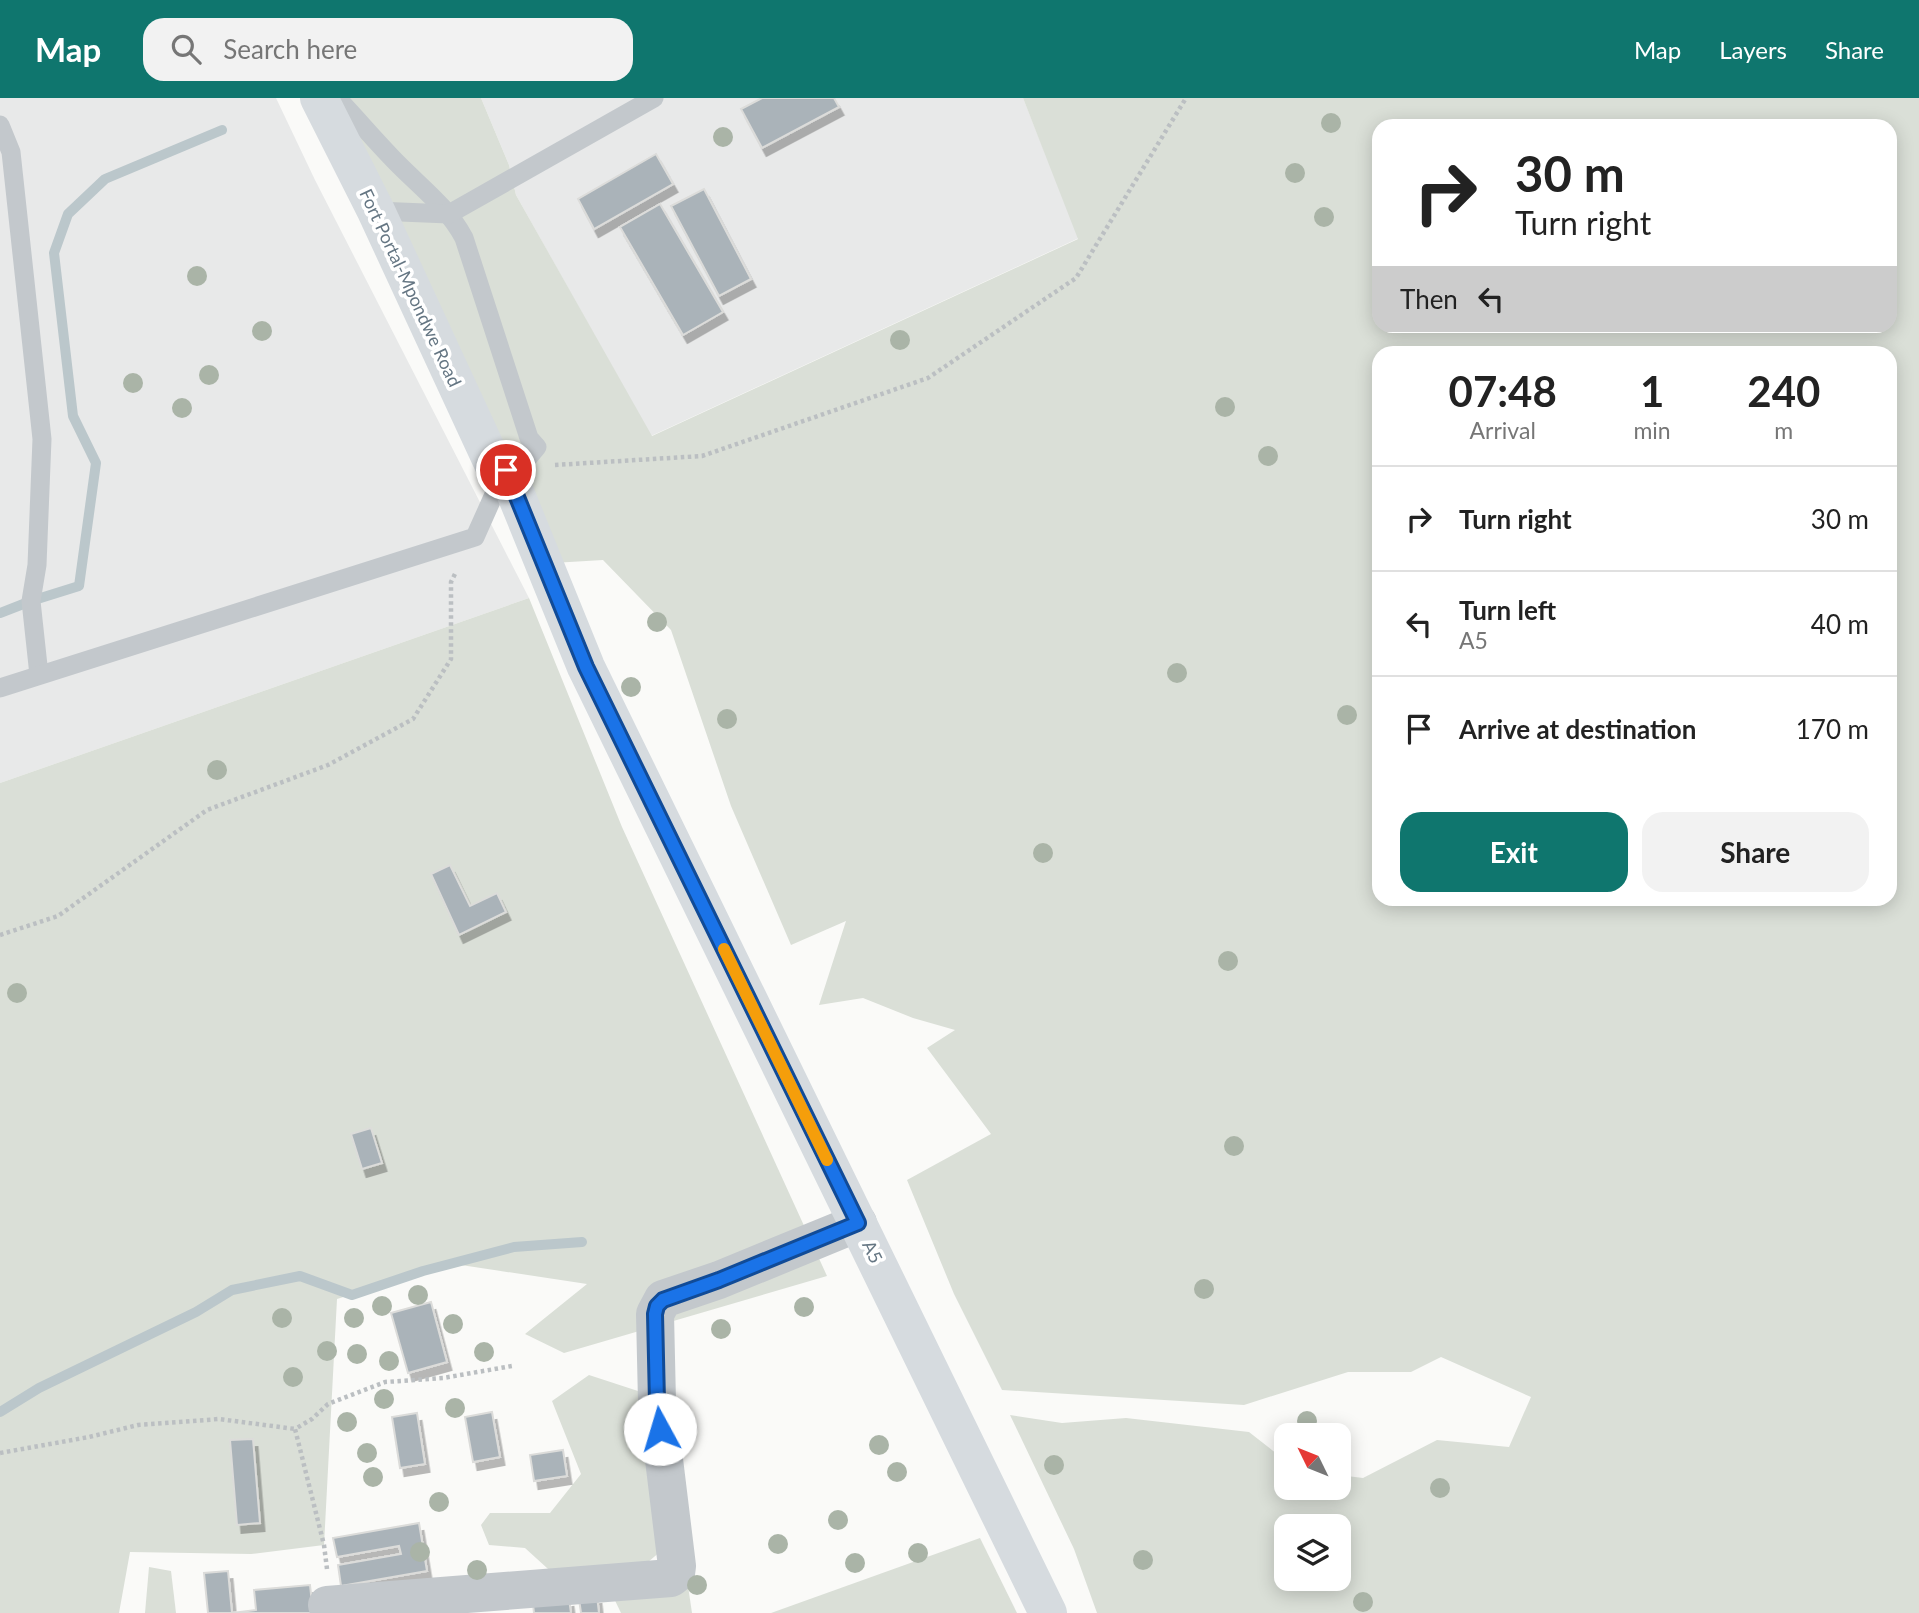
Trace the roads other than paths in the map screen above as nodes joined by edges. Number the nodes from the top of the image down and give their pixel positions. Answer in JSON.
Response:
{"nodes":[{"id":1,"x":319,"y":98,"type":"edge"},
{"id":2,"x":337,"y":98,"type":"edge"},
{"id":3,"x":654,"y":98,"type":"edge"},
{"id":4,"x":0,"y":125,"type":"edge"},
{"id":5,"x":376,"y":211,"type":"junction"},
{"id":6,"x":449,"y":214,"type":"junction"},
{"id":7,"x":497,"y":462,"type":"junction"},
{"id":8,"x":39,"y":676,"type":"junction"},
{"id":9,"x":0,"y":688,"type":"edge"},
{"id":10,"x":858,"y":1223,"type":"junction"},
{"id":11,"x":327,"y":1605,"type":"road end"},
{"id":12,"x":1048,"y":1613,"type":"edge"}],
"edges":[{"from":1,"to":5,"type":"highway","name":"Fort Portal-Mpondwe Road","number":"A5"},
{"from":2,"to":6,"type":"lane"},
{"from":3,"to":6,"type":"lane"},
{"from":4,"to":8,"type":"lane"},
{"from":5,"to":6,"type":"lane"},
{"from":5,"to":7,"type":"highway","name":"Fort Portal-Mpondwe Road","number":"A5"},
{"from":6,"to":7,"type":"lane"},
{"from":7,"to":8,"type":"lane"},
{"from":7,"to":10,"type":"highway","name":"A5","number":"A5"},
{"from":8,"to":9,"type":"lane"},
{"from":10,"to":11,"type":"street"},
{"from":10,"to":12,"type":"highway","name":"A5","number":"A5"}]}
